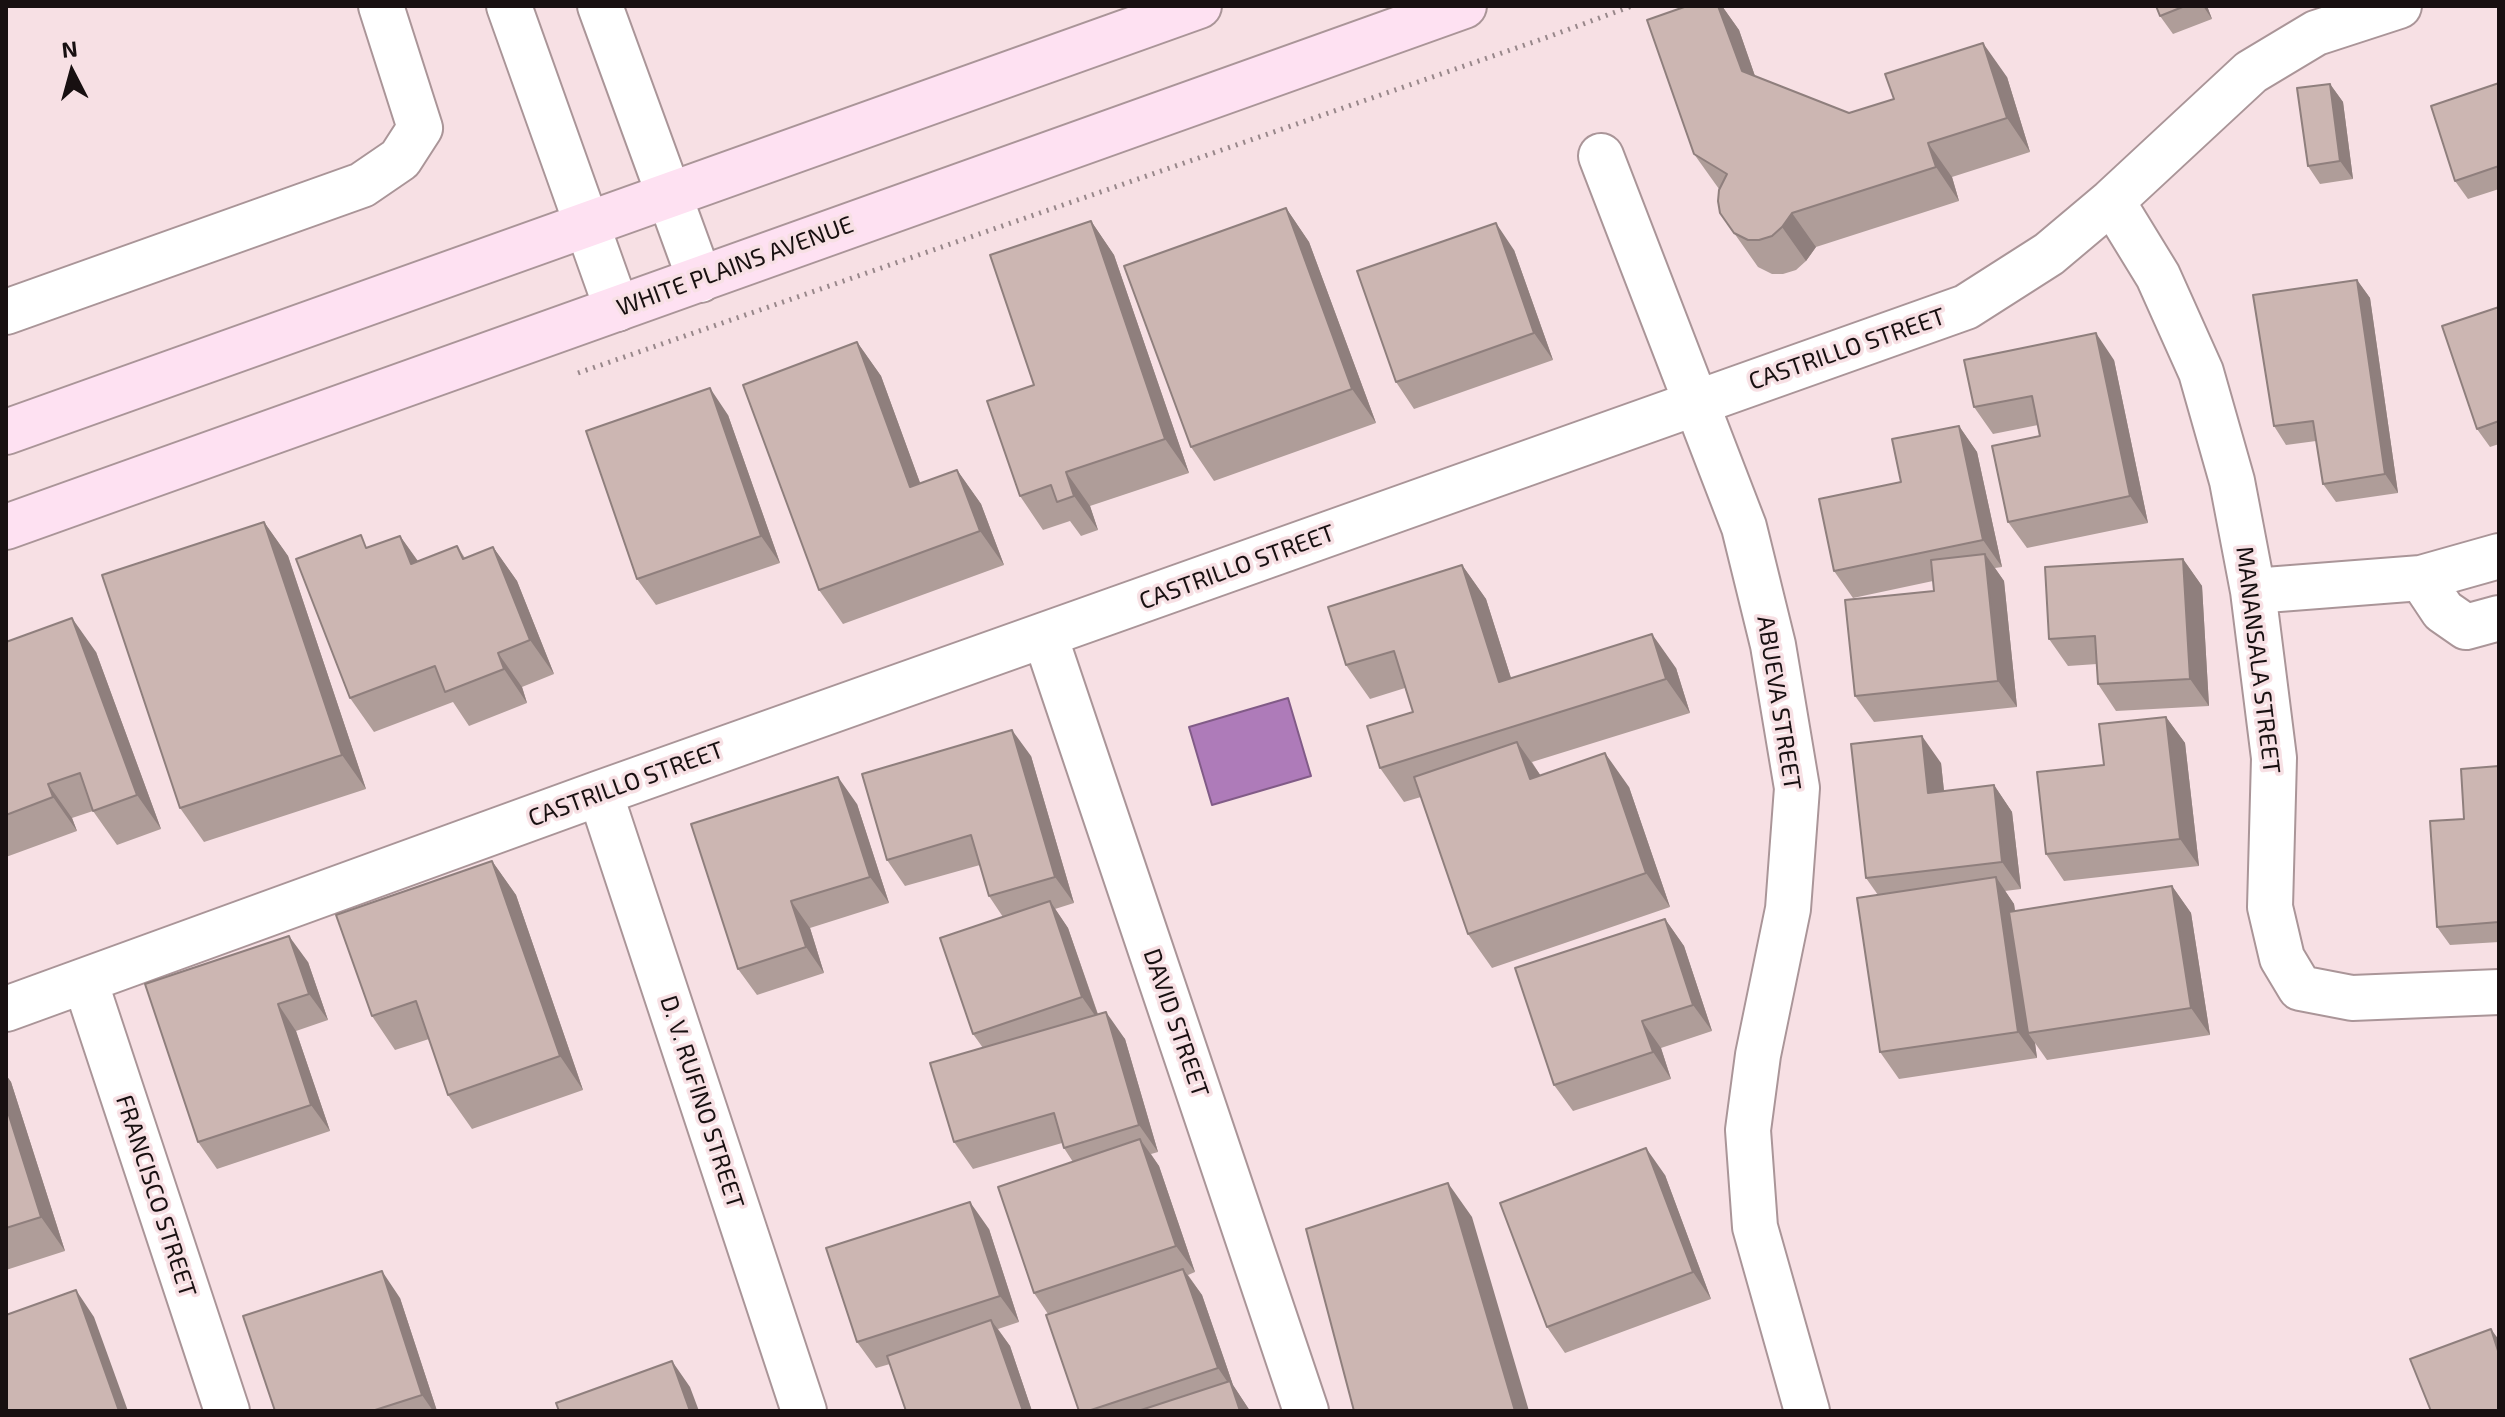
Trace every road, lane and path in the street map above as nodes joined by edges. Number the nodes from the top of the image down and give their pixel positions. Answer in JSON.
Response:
{"nodes":[{"id":1,"x":381,"y":6,"type":"edge"},
{"id":2,"x":509,"y":6,"type":"edge"},
{"id":3,"x":600,"y":6,"type":"edge"},
{"id":4,"x":1199,"y":6,"type":"edge"},
{"id":5,"x":1464,"y":6,"type":"edge"},
{"id":6,"x":1632,"y":6,"type":"edge"},
{"id":7,"x":2399,"y":6,"type":"edge"},
{"id":8,"x":1601,"y":156,"type":"dead end"},
{"id":9,"x":668,"y":196,"type":"junction"},
{"id":10,"x":2112,"y":201,"type":"junction"},
{"id":11,"x":588,"y":225,"type":"junction"},
{"id":12,"x":700,"y":280,"type":"junction"},
{"id":13,"x":617,"y":309,"type":"junction"},
{"id":14,"x":6,"y":312,"type":"edge"},
{"id":15,"x":564,"y":378,"type":"dead end"},
{"id":16,"x":1696,"y":402,"type":"junction"},
{"id":17,"x":6,"y":432,"type":"edge"},
{"id":18,"x":6,"y":527,"type":"edge"},
{"id":19,"x":2499,"y":556,"type":"edge"},
{"id":20,"x":2421,"y":578,"type":"junction"},
{"id":21,"x":2253,"y":591,"type":"junction"},
{"id":22,"x":2499,"y":618,"type":"edge"},
{"id":23,"x":1045,"y":636,"type":"junction"},
{"id":24,"x":600,"y":793,"type":"junction"},
{"id":25,"x":85,"y":981,"type":"junction"},
{"id":26,"x":2499,"y":992,"type":"edge"},
{"id":27,"x":6,"y":1009,"type":"edge"},
{"id":28,"x":227,"y":1411,"type":"edge"},
{"id":29,"x":804,"y":1411,"type":"edge"},
{"id":30,"x":1306,"y":1411,"type":"edge"},
{"id":31,"x":1807,"y":1411,"type":"edge"}],
"edges":[{"from":1,"to":14,"type":"street"},
{"from":2,"to":11,"type":"street"},
{"from":3,"to":9,"type":"street"},
{"from":4,"to":9,"type":"street"},
{"from":5,"to":12,"type":"street","name":"WHITE PLAINS AVENUE"},
{"from":6,"to":15,"type":"path"},
{"from":7,"to":10,"type":"street","name":"CASTRILLO STREET"},
{"from":8,"to":16,"type":"street","name":"ABUEVA STREET"},
{"from":9,"to":11,"type":"street"},
{"from":9,"to":12,"type":"street"},
{"from":10,"to":16,"type":"street","name":"CASTRILLO STREET"},
{"from":10,"to":21,"type":"street","name":"MANANSALA STREET"},
{"from":11,"to":13,"type":"street"},
{"from":11,"to":17,"type":"street"},
{"from":12,"to":13,"type":"street","name":"WHITE PLAINS AVENUE"},
{"from":13,"to":18,"type":"street","name":"WHITE PLAINS AVENUE"},
{"from":16,"to":23,"type":"street","name":"CASTRILLO STREET"},
{"from":16,"to":31,"type":"street","name":"ABUEVA STREET"},
{"from":19,"to":20,"type":"street"},
{"from":20,"to":21,"type":"street"},
{"from":20,"to":22,"type":"street"},
{"from":21,"to":26,"type":"street","name":"MANANSALA STREET"},
{"from":23,"to":24,"type":"street","name":"CASTRILLO STREET"},
{"from":23,"to":30,"type":"street","name":"DAVID STREET"},
{"from":24,"to":25,"type":"street","name":"CASTRILLO STREET"},
{"from":24,"to":29,"type":"street","name":"D. V. RUFINO STREET"},
{"from":25,"to":27,"type":"street","name":"CASTRILLO STREET"},
{"from":25,"to":28,"type":"street","name":"FRANCISCO STREET"}]}
